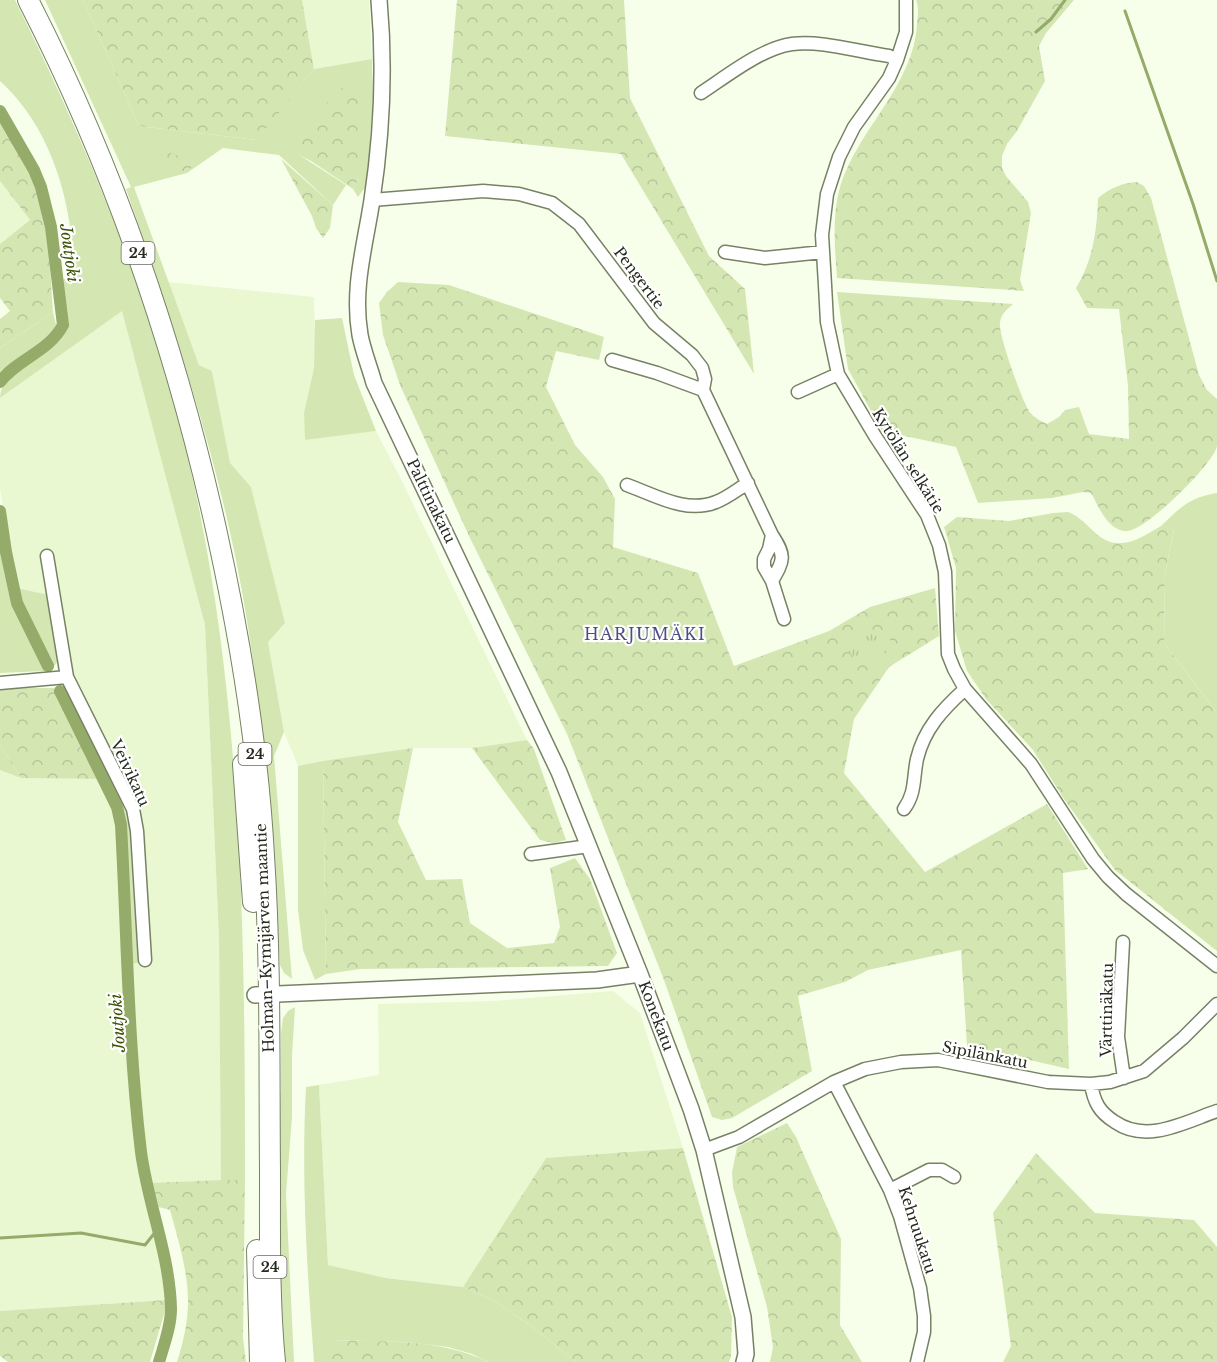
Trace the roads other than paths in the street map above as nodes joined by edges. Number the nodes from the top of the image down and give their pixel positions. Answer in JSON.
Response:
{"nodes":[{"id":1,"x":28,"y":0,"type":"edge"},
{"id":2,"x":379,"y":0,"type":"edge"},
{"id":3,"x":906,"y":0,"type":"edge"},
{"id":4,"x":897,"y":60,"type":"junction"},
{"id":5,"x":702,"y":93,"type":"dead end"},
{"id":6,"x":372,"y":200,"type":"junction"},
{"id":7,"x":725,"y":252,"type":"dead end"},
{"id":8,"x":823,"y":252,"type":"junction"},
{"id":9,"x":612,"y":360,"type":"dead end"},
{"id":10,"x":838,"y":374,"type":"junction"},
{"id":11,"x":704,"y":390,"type":"junction"},
{"id":12,"x":798,"y":392,"type":"dead end"},
{"id":13,"x":748,"y":483,"type":"junction"},
{"id":14,"x":627,"y":484,"type":"dead end"},
{"id":15,"x":772,"y":535,"type":"junction"},
{"id":16,"x":47,"y":556,"type":"dead end"},
{"id":17,"x":772,"y":581,"type":"junction"},
{"id":18,"x":784,"y":619,"type":"dead end"},
{"id":19,"x":67,"y":677,"type":"junction"},
{"id":20,"x":0,"y":683,"type":"edge"},
{"id":21,"x":965,"y":689,"type":"junction"},
{"id":22,"x":904,"y":809,"type":"dead end"},
{"id":23,"x":590,"y":846,"type":"junction"},
{"id":24,"x":531,"y":854,"type":"dead end"},
{"id":25,"x":1123,"y":942,"type":"dead end"},
{"id":26,"x":145,"y":960,"type":"dead end"},
{"id":27,"x":1217,"y":966,"type":"edge"},
{"id":28,"x":640,"y":974,"type":"junction"},
{"id":29,"x":261,"y":995,"type":"junction"},
{"id":30,"x":1217,"y":1004,"type":"edge"},
{"id":31,"x":1124,"y":1078,"type":"junction"},
{"id":32,"x":834,"y":1082,"type":"junction"},
{"id":33,"x":1091,"y":1084,"type":"junction"},
{"id":34,"x":1217,"y":1111,"type":"edge"},
{"id":35,"x":704,"y":1150,"type":"junction"},
{"id":36,"x":954,"y":1177,"type":"dead end"},
{"id":37,"x":890,"y":1190,"type":"junction"},
{"id":38,"x":260,"y":1362,"type":"edge"},
{"id":39,"x":275,"y":1362,"type":"edge"},
{"id":40,"x":744,"y":1362,"type":"edge"},
{"id":41,"x":917,"y":1362,"type":"edge"}],
"edges":[{"from":1,"to":29,"type":"highway","name":"Holman–Kymijärven maantie","number":"24"},
{"from":2,"to":6,"type":"street","name":"Palttinakatu"},
{"from":3,"to":4,"type":"street","name":"Kytölän selkätie"},
{"from":4,"to":5,"type":"street"},
{"from":4,"to":8,"type":"street","name":"Kytölän selkätie"},
{"from":6,"to":11,"type":"street","name":"Pengertie"},
{"from":6,"to":23,"type":"street","name":"Palttinakatu"},
{"from":7,"to":8,"type":"street"},
{"from":8,"to":10,"type":"street","name":"Kytölän selkätie"},
{"from":9,"to":11,"type":"street"},
{"from":10,"to":12,"type":"street"},
{"from":10,"to":21,"type":"street","name":"Kytölän selkätie"},
{"from":11,"to":13,"type":"street","name":"Pengertie"},
{"from":13,"to":14,"type":"street"},
{"from":13,"to":15,"type":"street","name":"Pengertie"},
{"from":15,"to":17,"type":"street"},
{"from":15,"to":17,"type":"street","name":"Pengertie"},
{"from":16,"to":19,"type":"street","name":"Veivikatu"},
{"from":17,"to":18,"type":"street"},
{"from":19,"to":20,"type":"street"},
{"from":19,"to":26,"type":"street","name":"Veivikatu"},
{"from":21,"to":22,"type":"street"},
{"from":21,"to":27,"type":"street","name":"Kytölän selkätie"},
{"from":23,"to":24,"type":"street"},
{"from":23,"to":28,"type":"street","name":"Palttinakatu"},
{"from":25,"to":31,"type":"street","name":"Värttinäkatu"},
{"from":28,"to":29,"type":"street","name":"Konekatu"},
{"from":28,"to":35,"type":"street","name":"Konekatu"},
{"from":29,"to":38,"type":"highway","name":"Holman–Kymijärven maantie","number":"24"},
{"from":29,"to":39,"type":"highway","name":"Holman–Kymijärven maantie","number":"24"},
{"from":30,"to":31,"type":"street","name":"Sipilänkatu"},
{"from":31,"to":33,"type":"street","name":"Sipilänkatu"},
{"from":32,"to":33,"type":"street","name":"Sipilänkatu"},
{"from":32,"to":35,"type":"street","name":"Sipilänkatu"},
{"from":32,"to":37,"type":"street","name":"Kehruukatu"},
{"from":33,"to":34,"type":"street"},
{"from":35,"to":40,"type":"street","name":"Konekatu"},
{"from":36,"to":37,"type":"street"},
{"from":37,"to":41,"type":"street","name":"Kehruukatu"}]}
